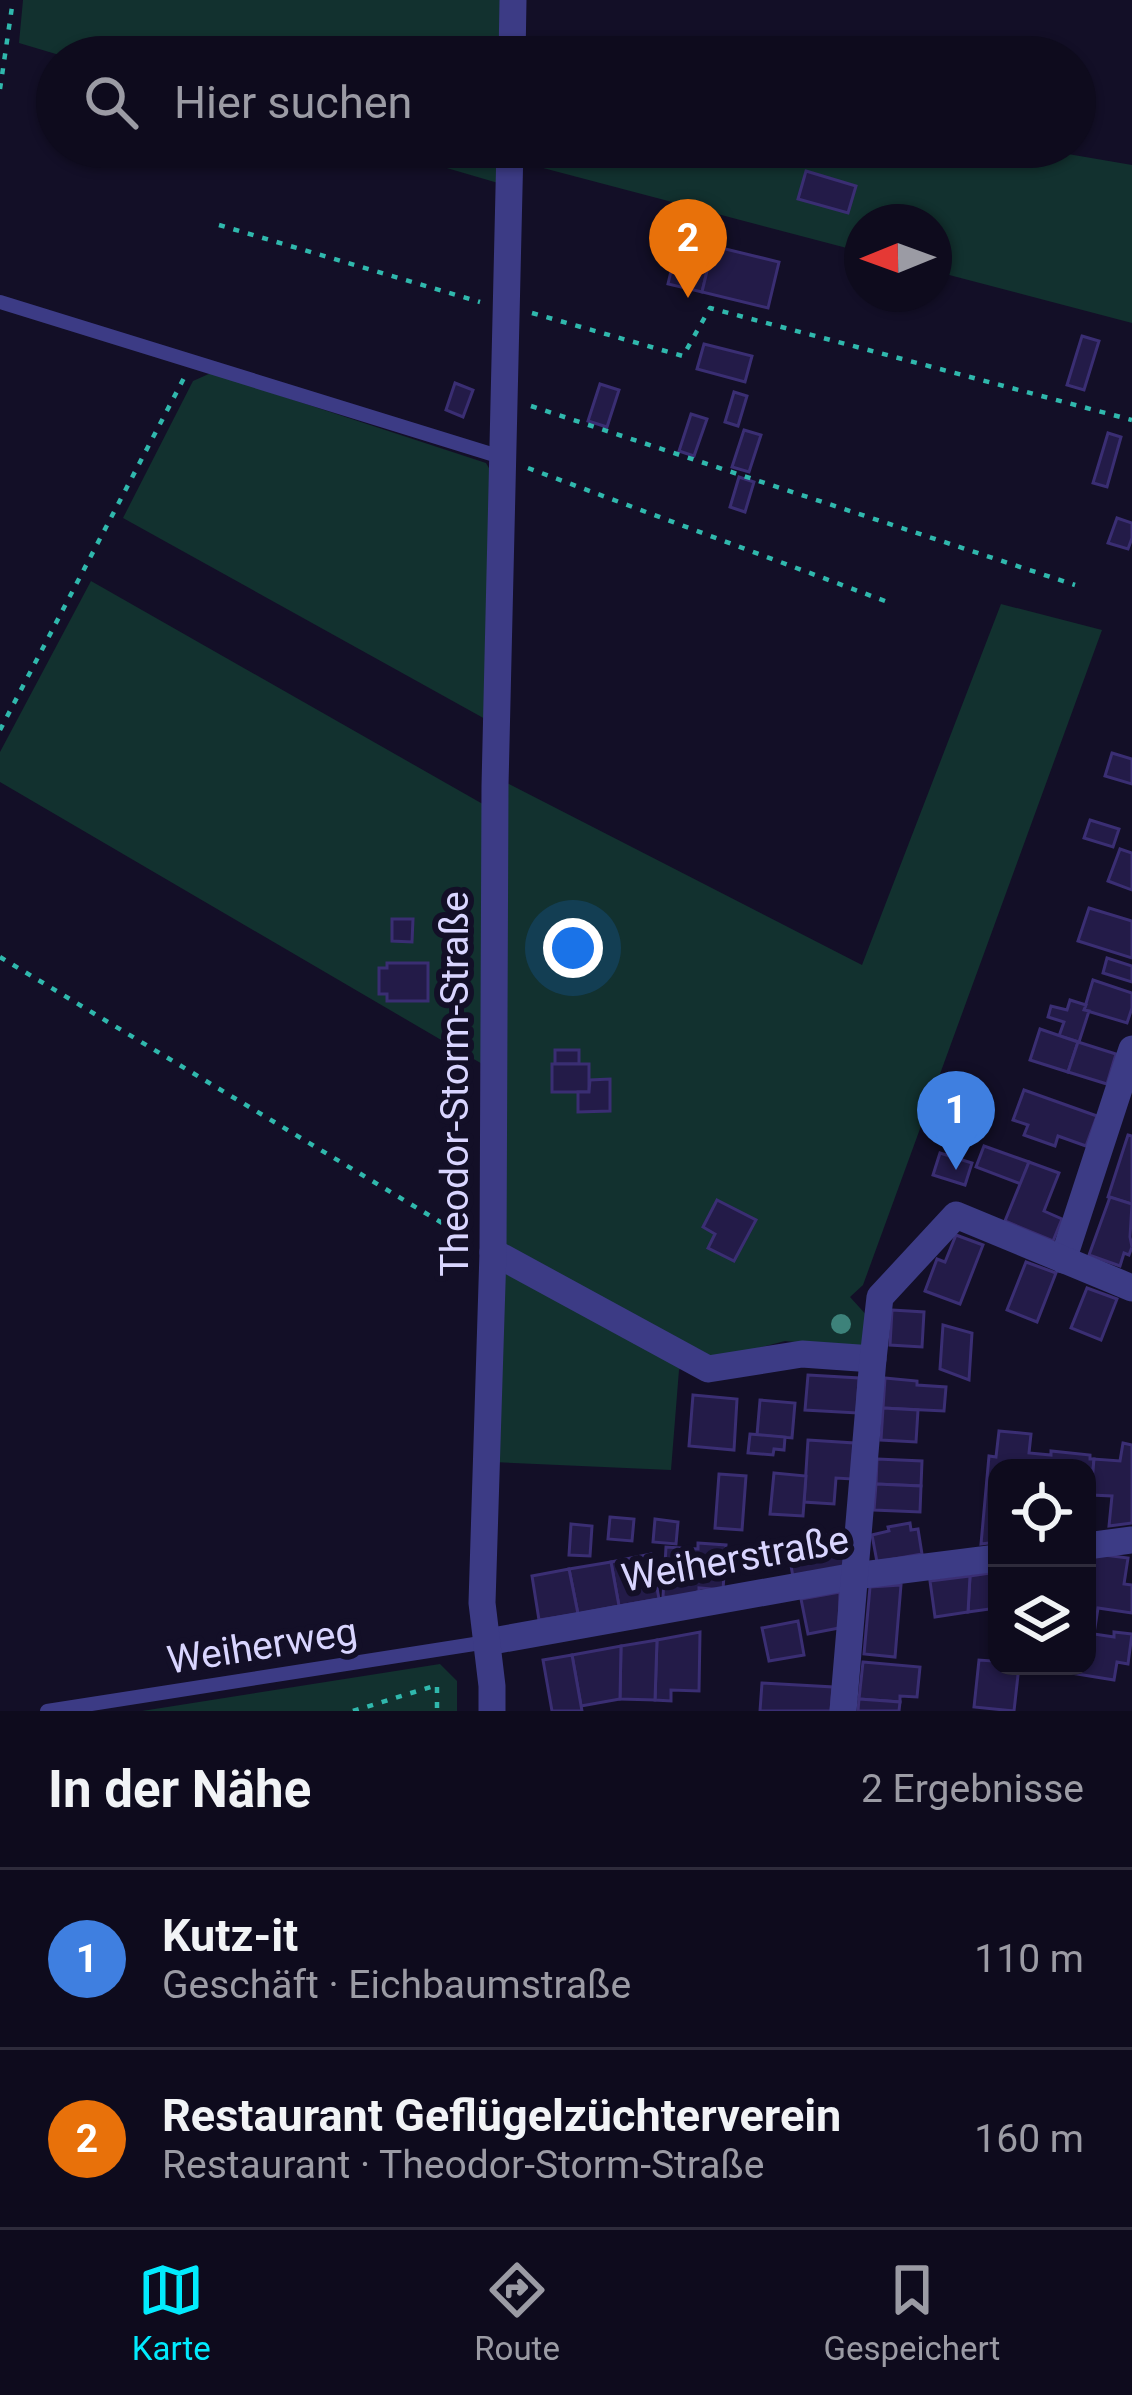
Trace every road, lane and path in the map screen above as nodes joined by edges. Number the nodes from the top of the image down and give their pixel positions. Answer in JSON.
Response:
{"nodes":[{"id":1,"x":13,"y":0,"type":"edge"},
{"id":2,"x":513,"y":0,"type":"edge"},
{"id":3,"x":512,"y":36,"type":"edge"},
{"id":4,"x":0,"y":89,"type":"edge"},
{"id":5,"x":509,"y":168,"type":"edge"},
{"id":6,"x":219,"y":225,"type":"dead end"},
{"id":7,"x":0,"y":302,"type":"edge"},
{"id":8,"x":506,"y":307,"type":"junction"},
{"id":9,"x":193,"y":362,"type":"junction"},
{"id":10,"x":503,"y":397,"type":"junction"},
{"id":11,"x":1132,"y":420,"type":"edge"},
{"id":12,"x":501,"y":457,"type":"junction"},
{"id":13,"x":1075,"y":585,"type":"dead end"},
{"id":14,"x":885,"y":601,"type":"dead end"},
{"id":15,"x":0,"y":730,"type":"edge"},
{"id":16,"x":0,"y":957,"type":"edge"},
{"id":17,"x":1132,"y":1049,"type":"edge"},
{"id":18,"x":493,"y":1252,"type":"junction"},
{"id":19,"x":1063,"y":1260,"type":"junction"},
{"id":20,"x":1132,"y":1288,"type":"edge"},
{"id":21,"x":873,"y":1358,"type":"junction"},
{"id":22,"x":1132,"y":1540,"type":"edge"},
{"id":23,"x":1096,"y":1545,"type":"edge"},
{"id":24,"x":988,"y":1559,"type":"edge"},
{"id":25,"x":855,"y":1576,"type":"junction"},
{"id":26,"x":487,"y":1642,"type":"junction"},
{"id":27,"x":46,"y":1711,"type":"edge"},
{"id":28,"x":352,"y":1711,"type":"edge"},
{"id":29,"x":437,"y":1711,"type":"edge"},
{"id":30,"x":492,"y":1711,"type":"edge"},
{"id":31,"x":843,"y":1711,"type":"edge"}],
"edges":[{"from":1,"to":4,"type":"path"},
{"from":2,"to":3,"type":"street"},
{"from":5,"to":8,"type":"street","name":"Theodor-Storm-Straße"},
{"from":6,"to":8,"type":"path"},
{"from":7,"to":9,"type":"lane"},
{"from":8,"to":10,"type":"street","name":"Theodor-Storm-Straße"},
{"from":8,"to":11,"type":"path"},
{"from":9,"to":12,"type":"lane"},
{"from":9,"to":15,"type":"path"},
{"from":10,"to":12,"type":"street","name":"Theodor-Storm-Straße"},
{"from":10,"to":13,"type":"path"},
{"from":12,"to":14,"type":"path"},
{"from":12,"to":18,"type":"street","name":"Theodor-Storm-Straße"},
{"from":16,"to":18,"type":"path"},
{"from":17,"to":19,"type":"street"},
{"from":18,"to":21,"type":"street"},
{"from":18,"to":26,"type":"street","name":"Theodor-Storm-Straße"},
{"from":19,"to":20,"type":"street"},
{"from":19,"to":21,"type":"street"},
{"from":21,"to":25,"type":"street"},
{"from":22,"to":23,"type":"street"},
{"from":24,"to":25,"type":"street","name":"Weiherstraße"},
{"from":25,"to":26,"type":"street","name":"Weiherstraße"},
{"from":25,"to":31,"type":"street"},
{"from":26,"to":27,"type":"lane","name":"Weiherweg"},
{"from":26,"to":30,"type":"street","name":"Theodor-Storm-Straße"},
{"from":28,"to":29,"type":"path"}]}
